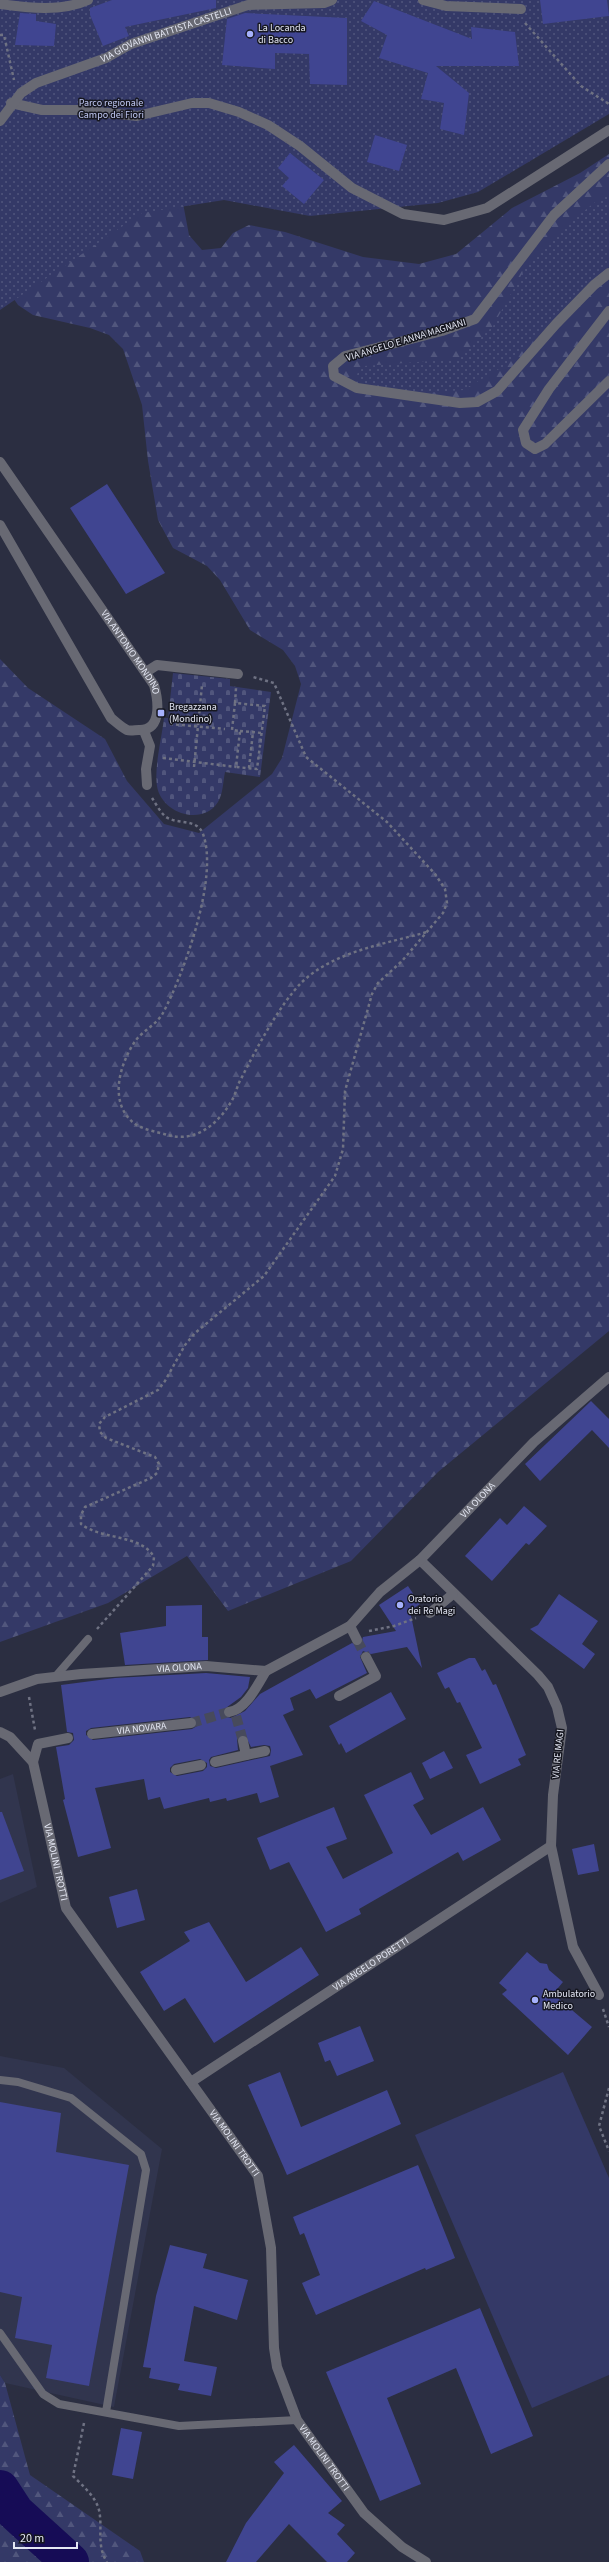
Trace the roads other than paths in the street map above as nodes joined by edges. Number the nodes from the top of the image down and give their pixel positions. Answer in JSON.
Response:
{"nodes":[{"id":1,"x":88,"y":0,"type":"edge"},
{"id":2,"x":233,"y":0,"type":"edge"},
{"id":3,"x":332,"y":0,"type":"edge"},
{"id":4,"x":423,"y":0,"type":"edge"},
{"id":5,"x":0,"y":4,"type":"edge"},
{"id":6,"x":517,"y":9,"type":"road end"},
{"id":7,"x":228,"y":12,"type":"junction"},
{"id":8,"x":11,"y":104,"type":"junction"},
{"id":9,"x":0,"y":121,"type":"edge"},
{"id":10,"x":609,"y":130,"type":"edge"},
{"id":11,"x":609,"y":164,"type":"edge"},
{"id":12,"x":609,"y":273,"type":"edge"},
{"id":13,"x":609,"y":311,"type":"edge"},
{"id":14,"x":609,"y":381,"type":"edge"},
{"id":15,"x":0,"y":462,"type":"edge"},
{"id":16,"x":0,"y":525,"type":"edge"},
{"id":17,"x":146,"y":672,"type":"junction"},
{"id":18,"x":238,"y":674,"type":"road end"},
{"id":19,"x":144,"y":730,"type":"junction"},
{"id":20,"x":148,"y":785,"type":"road end"},
{"id":21,"x":609,"y":1377,"type":"edge"},
{"id":22,"x":420,"y":1560,"type":"junction"},
{"id":23,"x":453,"y":1594,"type":"junction"},
{"id":24,"x":430,"y":1613,"type":"road end"},
{"id":25,"x":350,"y":1626,"type":"junction"},
{"id":26,"x":356,"y":1638,"type":"tunnel mouth"},
{"id":27,"x":88,"y":1639,"type":"road end"},
{"id":28,"x":366,"y":1657,"type":"tunnel mouth"},
{"id":29,"x":266,"y":1671,"type":"junction"},
{"id":30,"x":55,"y":1677,"type":"junction"},
{"id":31,"x":0,"y":1692,"type":"edge"},
{"id":32,"x":339,"y":1696,"type":"dead end"},
{"id":33,"x":233,"y":1713,"type":"tunnel mouth"},
{"id":34,"x":191,"y":1723,"type":"tunnel mouth"},
{"id":35,"x":0,"y":1732,"type":"edge"},
{"id":36,"x":92,"y":1734,"type":"dead end"},
{"id":37,"x":68,"y":1738,"type":"dead end"},
{"id":38,"x":243,"y":1741,"type":"tunnel mouth"},
{"id":39,"x":265,"y":1751,"type":"dead end"},
{"id":40,"x":246,"y":1755,"type":"junction"},
{"id":41,"x":33,"y":1762,"type":"junction"},
{"id":42,"x":215,"y":1762,"type":"dead end"},
{"id":43,"x":201,"y":1765,"type":"dead end"},
{"id":44,"x":176,"y":1770,"type":"dead end"},
{"id":45,"x":551,"y":1846,"type":"junction"},
{"id":46,"x":598,"y":1995,"type":"dead end"},
{"id":47,"x":0,"y":2080,"type":"edge"},
{"id":48,"x":191,"y":2082,"type":"junction"},
{"id":49,"x":0,"y":2333,"type":"edge"},
{"id":50,"x":106,"y":2412,"type":"junction"},
{"id":51,"x":297,"y":2420,"type":"junction"},
{"id":52,"x":426,"y":2562,"type":"edge"}],
"edges":[{"from":1,"to":5,"type":"street"},
{"from":2,"to":7,"type":"street"},
{"from":3,"to":7,"type":"street","name":"VIA GIOVANNI BATTISTA CASTELLI"},
{"from":4,"to":6,"type":"street"},
{"from":7,"to":8,"type":"street","name":"VIA GIOVANNI BATTISTA CASTELLI"},
{"from":8,"to":9,"type":"street"},
{"from":8,"to":10,"type":"street"},
{"from":11,"to":12,"type":"street","name":"VIA ANGELO E ANNA MAGNANI"},
{"from":13,"to":14,"type":"street"},
{"from":15,"to":17,"type":"street","name":"VIA ANTONIO MONDINO"},
{"from":16,"to":19,"type":"street"},
{"from":17,"to":18,"type":"street"},
{"from":17,"to":19,"type":"street","name":"VIA ANTONIO MONDINO"},
{"from":19,"to":20,"type":"street"},
{"from":21,"to":22,"type":"street","name":"VIA OLONA"},
{"from":22,"to":23,"type":"street","name":"VIA RE MAGI"},
{"from":22,"to":25,"type":"street","name":"VIA OLONA"},
{"from":23,"to":24,"type":"street"},
{"from":23,"to":45,"type":"street","name":"VIA RE MAGI"},
{"from":25,"to":26,"type":"street"},
{"from":25,"to":29,"type":"street","name":"VIA OLONA"},
{"from":27,"to":30,"type":"lane"},
{"from":28,"to":32,"type":"street"},
{"from":29,"to":30,"type":"street","name":"VIA OLONA"},
{"from":29,"to":33,"type":"street"},
{"from":30,"to":31,"type":"street","name":"VIA OLONA"},
{"from":34,"to":36,"type":"street","name":"VIA NOVARA"},
{"from":35,"to":41,"type":"street","name":"VIA MOLINI TROTTI"},
{"from":37,"to":41,"type":"street"},
{"from":38,"to":40,"type":"street"},
{"from":39,"to":40,"type":"street"},
{"from":40,"to":42,"type":"street"},
{"from":41,"to":48,"type":"street","name":"VIA MOLINI TROTTI"},
{"from":43,"to":44,"type":"street"},
{"from":45,"to":46,"type":"street","name":"VIA RE MAGI"},
{"from":45,"to":48,"type":"street","name":"VIA ANGELO PORETTI"},
{"from":47,"to":50,"type":"lane"},
{"from":48,"to":51,"type":"street","name":"VIA MOLINI TROTTI"},
{"from":49,"to":50,"type":"lane"},
{"from":50,"to":51,"type":"lane"},
{"from":51,"to":52,"type":"street","name":"VIA MOLINI TROTTI"}]}
